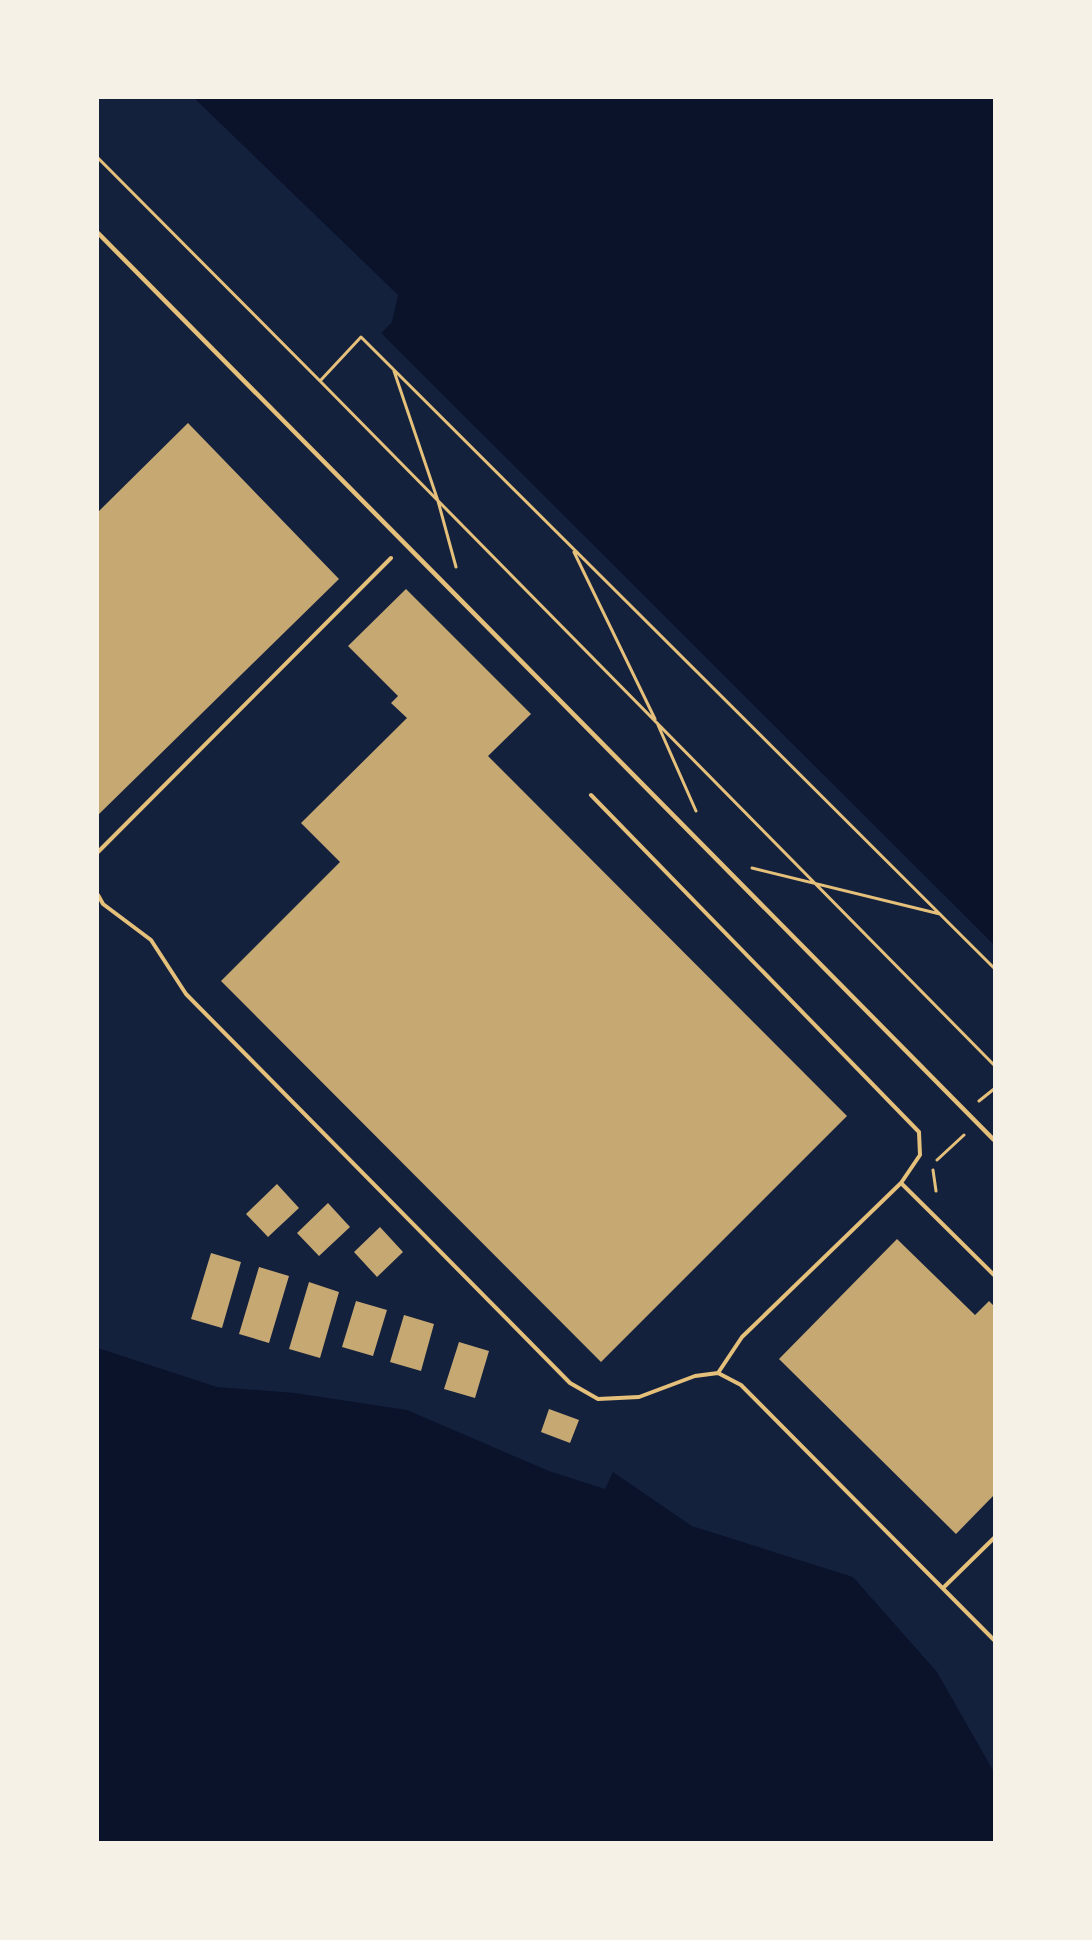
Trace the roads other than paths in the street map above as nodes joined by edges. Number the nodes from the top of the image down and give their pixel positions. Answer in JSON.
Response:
{"nodes":[{"id":1,"x":98,"y":232,"type":"edge"},
{"id":2,"x":391,"y":558,"type":"dead end"},
{"id":3,"x":592,"y":795,"type":"dead end"},
{"id":4,"x":98,"y":852,"type":"edge"},
{"id":5,"x":98,"y":895,"type":"edge"},
{"id":6,"x":103,"y":904,"type":"junction"},
{"id":7,"x":98,"y":905,"type":"edge"},
{"id":8,"x":994,"y":1140,"type":"edge"},
{"id":9,"x":901,"y":1183,"type":"junction"},
{"id":10,"x":994,"y":1275,"type":"edge"},
{"id":11,"x":718,"y":1373,"type":"junction"},
{"id":12,"x":994,"y":1538,"type":"edge"},
{"id":13,"x":943,"y":1588,"type":"junction"},
{"id":14,"x":994,"y":1640,"type":"edge"}],
"edges":[{"from":1,"to":8,"type":"street"},
{"from":2,"to":4,"type":"lane"},
{"from":3,"to":9,"type":"lane"},
{"from":5,"to":6,"type":"lane"},
{"from":6,"to":7,"type":"lane"},
{"from":6,"to":11,"type":"lane"},
{"from":9,"to":10,"type":"lane"},
{"from":9,"to":11,"type":"lane"},
{"from":11,"to":13,"type":"lane"},
{"from":12,"to":13,"type":"lane"},
{"from":13,"to":14,"type":"lane"}]}
